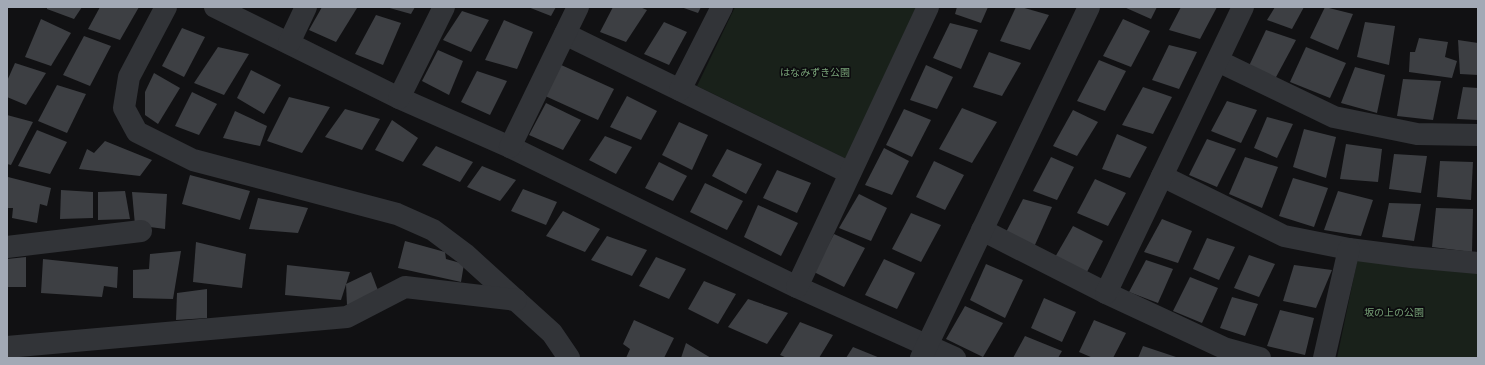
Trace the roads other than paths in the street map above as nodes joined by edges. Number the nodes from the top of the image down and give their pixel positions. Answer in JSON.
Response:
{"nodes":[{"id":1,"x":166,"y":7,"type":"edge"},
{"id":2,"x":215,"y":7,"type":"edge"},
{"id":3,"x":306,"y":7,"type":"edge"},
{"id":4,"x":444,"y":7,"type":"edge"},
{"id":5,"x":578,"y":7,"type":"edge"},
{"id":6,"x":722,"y":7,"type":"edge"},
{"id":7,"x":928,"y":7,"type":"edge"},
{"id":8,"x":1089,"y":7,"type":"edge"},
{"id":9,"x":1243,"y":7,"type":"edge"},
{"id":10,"x":565,"y":34,"type":"junction"},
{"id":11,"x":289,"y":43,"type":"junction"},
{"id":12,"x":1218,"y":61,"type":"junction"},
{"id":13,"x":680,"y":90,"type":"junction"},
{"id":14,"x":399,"y":98,"type":"junction"},
{"id":15,"x":1478,"y":135,"type":"edge"},
{"id":16,"x":510,"y":147,"type":"junction"},
{"id":17,"x":850,"y":173,"type":"junction"},
{"id":18,"x":1162,"y":176,"type":"junction"},
{"id":19,"x":982,"y":230,"type":"junction"},
{"id":20,"x":141,"y":231,"type":"dead end"},
{"id":21,"x":7,"y":247,"type":"edge"},
{"id":22,"x":1349,"y":249,"type":"junction"},
{"id":23,"x":1478,"y":263,"type":"edge"},
{"id":24,"x":797,"y":287,"type":"junction"},
{"id":25,"x":1106,"y":294,"type":"junction"},
{"id":26,"x":516,"y":300,"type":"junction"},
{"id":27,"x":7,"y":347,"type":"edge"},
{"id":28,"x":924,"y":352,"type":"edge"},
{"id":29,"x":568,"y":358,"type":"edge"},
{"id":30,"x":955,"y":358,"type":"edge"},
{"id":31,"x":1260,"y":358,"type":"edge"},
{"id":32,"x":1324,"y":358,"type":"edge"}],
"edges":[{"from":1,"to":26,"type":"street"},
{"from":2,"to":11,"type":"street"},
{"from":3,"to":11,"type":"street"},
{"from":4,"to":14,"type":"street"},
{"from":5,"to":10,"type":"street"},
{"from":6,"to":13,"type":"street"},
{"from":7,"to":17,"type":"street"},
{"from":8,"to":19,"type":"street"},
{"from":9,"to":12,"type":"street"},
{"from":10,"to":13,"type":"street"},
{"from":10,"to":16,"type":"street"},
{"from":11,"to":14,"type":"street"},
{"from":12,"to":15,"type":"street"},
{"from":12,"to":18,"type":"street"},
{"from":13,"to":17,"type":"street"},
{"from":14,"to":16,"type":"street"},
{"from":16,"to":24,"type":"street"},
{"from":17,"to":24,"type":"street"},
{"from":18,"to":22,"type":"street"},
{"from":18,"to":25,"type":"street"},
{"from":19,"to":25,"type":"street"},
{"from":19,"to":28,"type":"street"},
{"from":20,"to":21,"type":"street"},
{"from":22,"to":23,"type":"street"},
{"from":22,"to":32,"type":"street"},
{"from":24,"to":28,"type":"street"},
{"from":25,"to":31,"type":"street"},
{"from":26,"to":27,"type":"street"},
{"from":26,"to":29,"type":"street"},
{"from":28,"to":30,"type":"street"}]}
